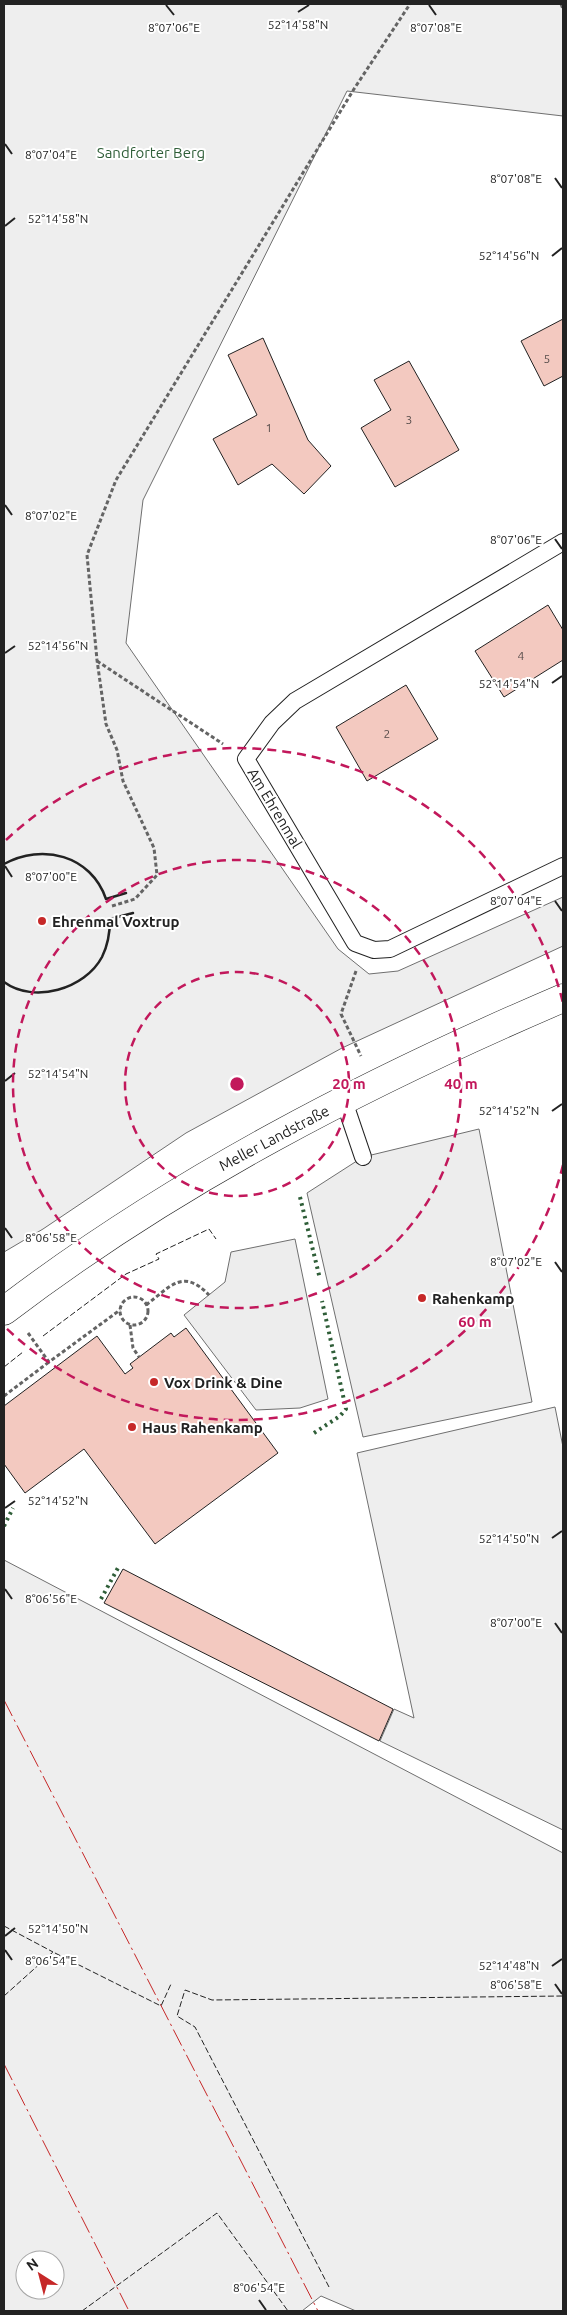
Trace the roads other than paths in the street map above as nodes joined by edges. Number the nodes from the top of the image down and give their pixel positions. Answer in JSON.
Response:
{"nodes":[{"id":1,"x":563,"y":542,"type":"edge"},
{"id":2,"x":563,"y":866,"type":"edge"},
{"id":3,"x":563,"y":998,"type":"edge"},
{"id":4,"x":344,"y":1101,"type":"junction"},
{"id":5,"x":363,"y":1157,"type":"dead end"},
{"id":6,"x":6,"y":1309,"type":"edge"}],
"edges":[{"from":1,"to":2,"type":"lane","name":"Am Ehrenmal"},
{"from":3,"to":4,"type":"street","name":"Meller Landstraße"},
{"from":4,"to":5,"type":"lane"},
{"from":4,"to":6,"type":"street","name":"Meller Landstraße"}]}
